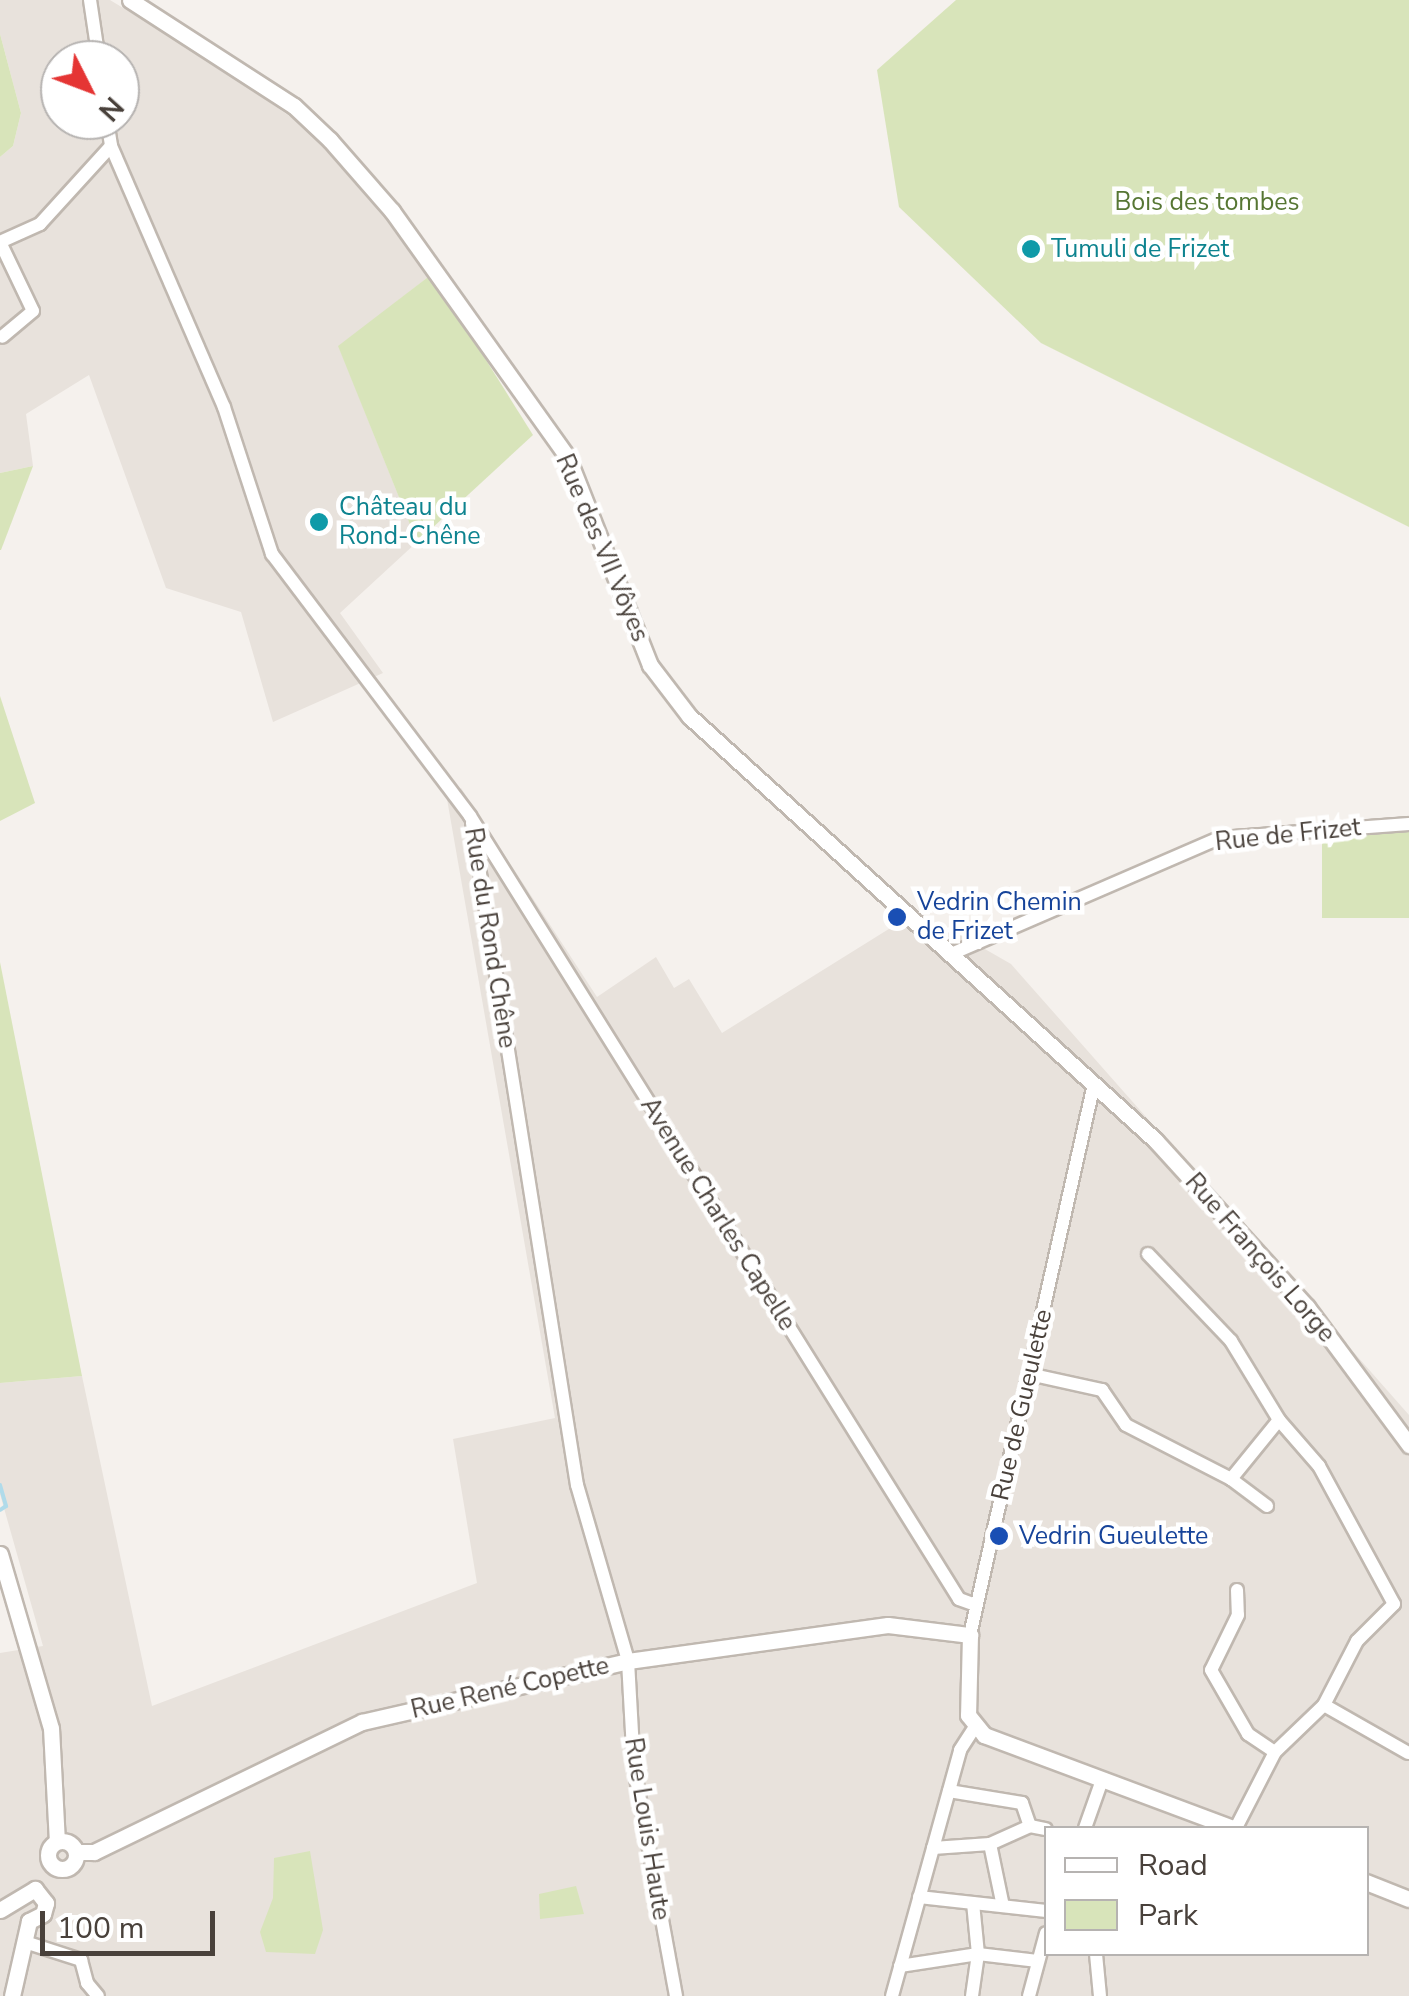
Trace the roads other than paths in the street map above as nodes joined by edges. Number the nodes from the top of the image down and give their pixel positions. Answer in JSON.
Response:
{"nodes":[{"id":1,"x":90,"y":0,"type":"edge"},
{"id":2,"x":130,"y":0,"type":"edge"},
{"id":3,"x":96,"y":40,"type":"edge"},
{"id":4,"x":110,"y":140,"type":"edge"},
{"id":5,"x":111,"y":146,"type":"junction"},
{"id":6,"x":0,"y":242,"type":"edge"},
{"id":7,"x":2,"y":336,"type":"edge"},
{"id":8,"x":470,"y":816,"type":"junction"},
{"id":9,"x":1409,"y":824,"type":"edge"},
{"id":10,"x":951,"y":954,"type":"junction"},
{"id":11,"x":1094,"y":1084,"type":"junction"},
{"id":12,"x":1148,"y":1254,"type":"dead end"},
{"id":13,"x":1029,"y":1374,"type":"junction"},
{"id":14,"x":1279,"y":1420,"type":"junction"},
{"id":15,"x":1409,"y":1446,"type":"edge"},
{"id":16,"x":1232,"y":1479,"type":"junction"},
{"id":17,"x":1267,"y":1506,"type":"dead end"},
{"id":18,"x":0,"y":1554,"type":"edge"},
{"id":19,"x":1238,"y":1590,"type":"dead end"},
{"id":20,"x":973,"y":1604,"type":"junction"},
{"id":21,"x":970,"y":1635,"type":"junction"},
{"id":22,"x":628,"y":1661,"type":"junction"},
{"id":23,"x":1324,"y":1705,"type":"junction"},
{"id":24,"x":975,"y":1727,"type":"junction"},
{"id":25,"x":1275,"y":1752,"type":"junction"},
{"id":26,"x":1408,"y":1753,"type":"edge"},
{"id":27,"x":1102,"y":1780,"type":"junction"},
{"id":28,"x":949,"y":1791,"type":"junction"},
{"id":29,"x":1030,"y":1826,"type":"junction"},
{"id":30,"x":1085,"y":1826,"type":"edge"},
{"id":31,"x":1229,"y":1826,"type":"edge"},
{"id":32,"x":1236,"y":1826,"type":"edge"},
{"id":33,"x":1044,"y":1829,"type":"edge"},
{"id":34,"x":57,"y":1841,"type":"junction"},
{"id":35,"x":990,"y":1844,"type":"junction"},
{"id":36,"x":933,"y":1848,"type":"junction"},
{"id":37,"x":77,"y":1852,"type":"junction"},
{"id":38,"x":55,"y":1866,"type":"junction"},
{"id":39,"x":1369,"y":1883,"type":"edge"},
{"id":40,"x":35,"y":1890,"type":"junction"},
{"id":41,"x":919,"y":1897,"type":"junction"},
{"id":42,"x":1409,"y":1899,"type":"edge"},
{"id":43,"x":973,"y":1903,"type":"junction"},
{"id":44,"x":1003,"y":1906,"type":"junction"},
{"id":45,"x":6,"y":1907,"type":"edge"},
{"id":46,"x":1044,"y":1911,"type":"edge"},
{"id":47,"x":29,"y":1921,"type":"junction"},
{"id":48,"x":1044,"y":1940,"type":"edge"},
{"id":49,"x":28,"y":1942,"type":"junction"},
{"id":50,"x":978,"y":1954,"type":"junction"},
{"id":51,"x":1096,"y":1956,"type":"edge"},
{"id":52,"x":1038,"y":1961,"type":"junction"},
{"id":53,"x":900,"y":1966,"type":"junction"},
{"id":54,"x":12,"y":1996,"type":"edge"},
{"id":55,"x":98,"y":1996,"type":"edge"},
{"id":56,"x":676,"y":1996,"type":"edge"},
{"id":57,"x":892,"y":1996,"type":"edge"},
{"id":58,"x":972,"y":1996,"type":"edge"},
{"id":59,"x":1029,"y":1996,"type":"edge"},
{"id":60,"x":1100,"y":1996,"type":"edge"}],
"edges":[{"from":1,"to":3,"type":"street"},
{"from":2,"to":10,"type":"street","name":"Rue des VII Vôyes"},
{"from":4,"to":5,"type":"street","name":"Rue du Rond Chêne"},
{"from":5,"to":6,"type":"street"},
{"from":5,"to":8,"type":"street","name":"Rue du Rond Chêne"},
{"from":6,"to":7,"type":"street"},
{"from":8,"to":20,"type":"street","name":"Avenue Charles Capelle"},
{"from":8,"to":22,"type":"street","name":"Rue du Rond Chêne"},
{"from":9,"to":10,"type":"street","name":"Rue de Frizet"},
{"from":10,"to":11,"type":"street","name":"Rue des VII Vôyes"},
{"from":11,"to":13,"type":"street","name":"Rue de Gueulette"},
{"from":11,"to":15,"type":"street","name":"Rue François Lorge"},
{"from":12,"to":14,"type":"street"},
{"from":13,"to":16,"type":"street"},
{"from":13,"to":20,"type":"street","name":"Rue de Gueulette"},
{"from":14,"to":16,"type":"street"},
{"from":14,"to":23,"type":"street"},
{"from":16,"to":17,"type":"street"},
{"from":18,"to":34,"type":"street"},
{"from":19,"to":25,"type":"street"},
{"from":20,"to":21,"type":"street","name":"Rue de Gueulette"},
{"from":21,"to":22,"type":"street","name":"Rue René Copette"},
{"from":21,"to":24,"type":"street","name":"Rue de Gueulette"},
{"from":22,"to":37,"type":"street","name":"Rue René Copette"},
{"from":22,"to":56,"type":"street","name":"Rue Louis Haute"},
{"from":23,"to":25,"type":"street"},
{"from":23,"to":26,"type":"street"},
{"from":24,"to":27,"type":"street"},
{"from":24,"to":28,"type":"street"},
{"from":25,"to":32,"type":"street"},
{"from":27,"to":30,"type":"street"},
{"from":27,"to":31,"type":"street"},
{"from":28,"to":29,"type":"street"},
{"from":28,"to":36,"type":"street"},
{"from":29,"to":33,"type":"street"},
{"from":29,"to":35,"type":"street"},
{"from":34,"to":37,"type":"street"},
{"from":34,"to":38,"type":"street"},
{"from":35,"to":36,"type":"street"},
{"from":35,"to":44,"type":"street"},
{"from":36,"to":41,"type":"street"},
{"from":37,"to":38,"type":"street","name":"Rue René Copette"},
{"from":38,"to":40,"type":"street","name":"Rue René Copette"},
{"from":39,"to":42,"type":"street"},
{"from":40,"to":45,"type":"street"},
{"from":40,"to":47,"type":"street"},
{"from":41,"to":43,"type":"street"},
{"from":41,"to":53,"type":"street"},
{"from":43,"to":44,"type":"street"},
{"from":43,"to":50,"type":"street"},
{"from":44,"to":46,"type":"street"},
{"from":45,"to":47,"type":"street"},
{"from":47,"to":49,"type":"street"},
{"from":48,"to":52,"type":"street"},
{"from":49,"to":54,"type":"street"},
{"from":49,"to":55,"type":"street"},
{"from":50,"to":52,"type":"street"},
{"from":50,"to":53,"type":"street"},
{"from":50,"to":58,"type":"street"},
{"from":51,"to":60,"type":"street"},
{"from":52,"to":59,"type":"street"},
{"from":53,"to":57,"type":"street"}]}
